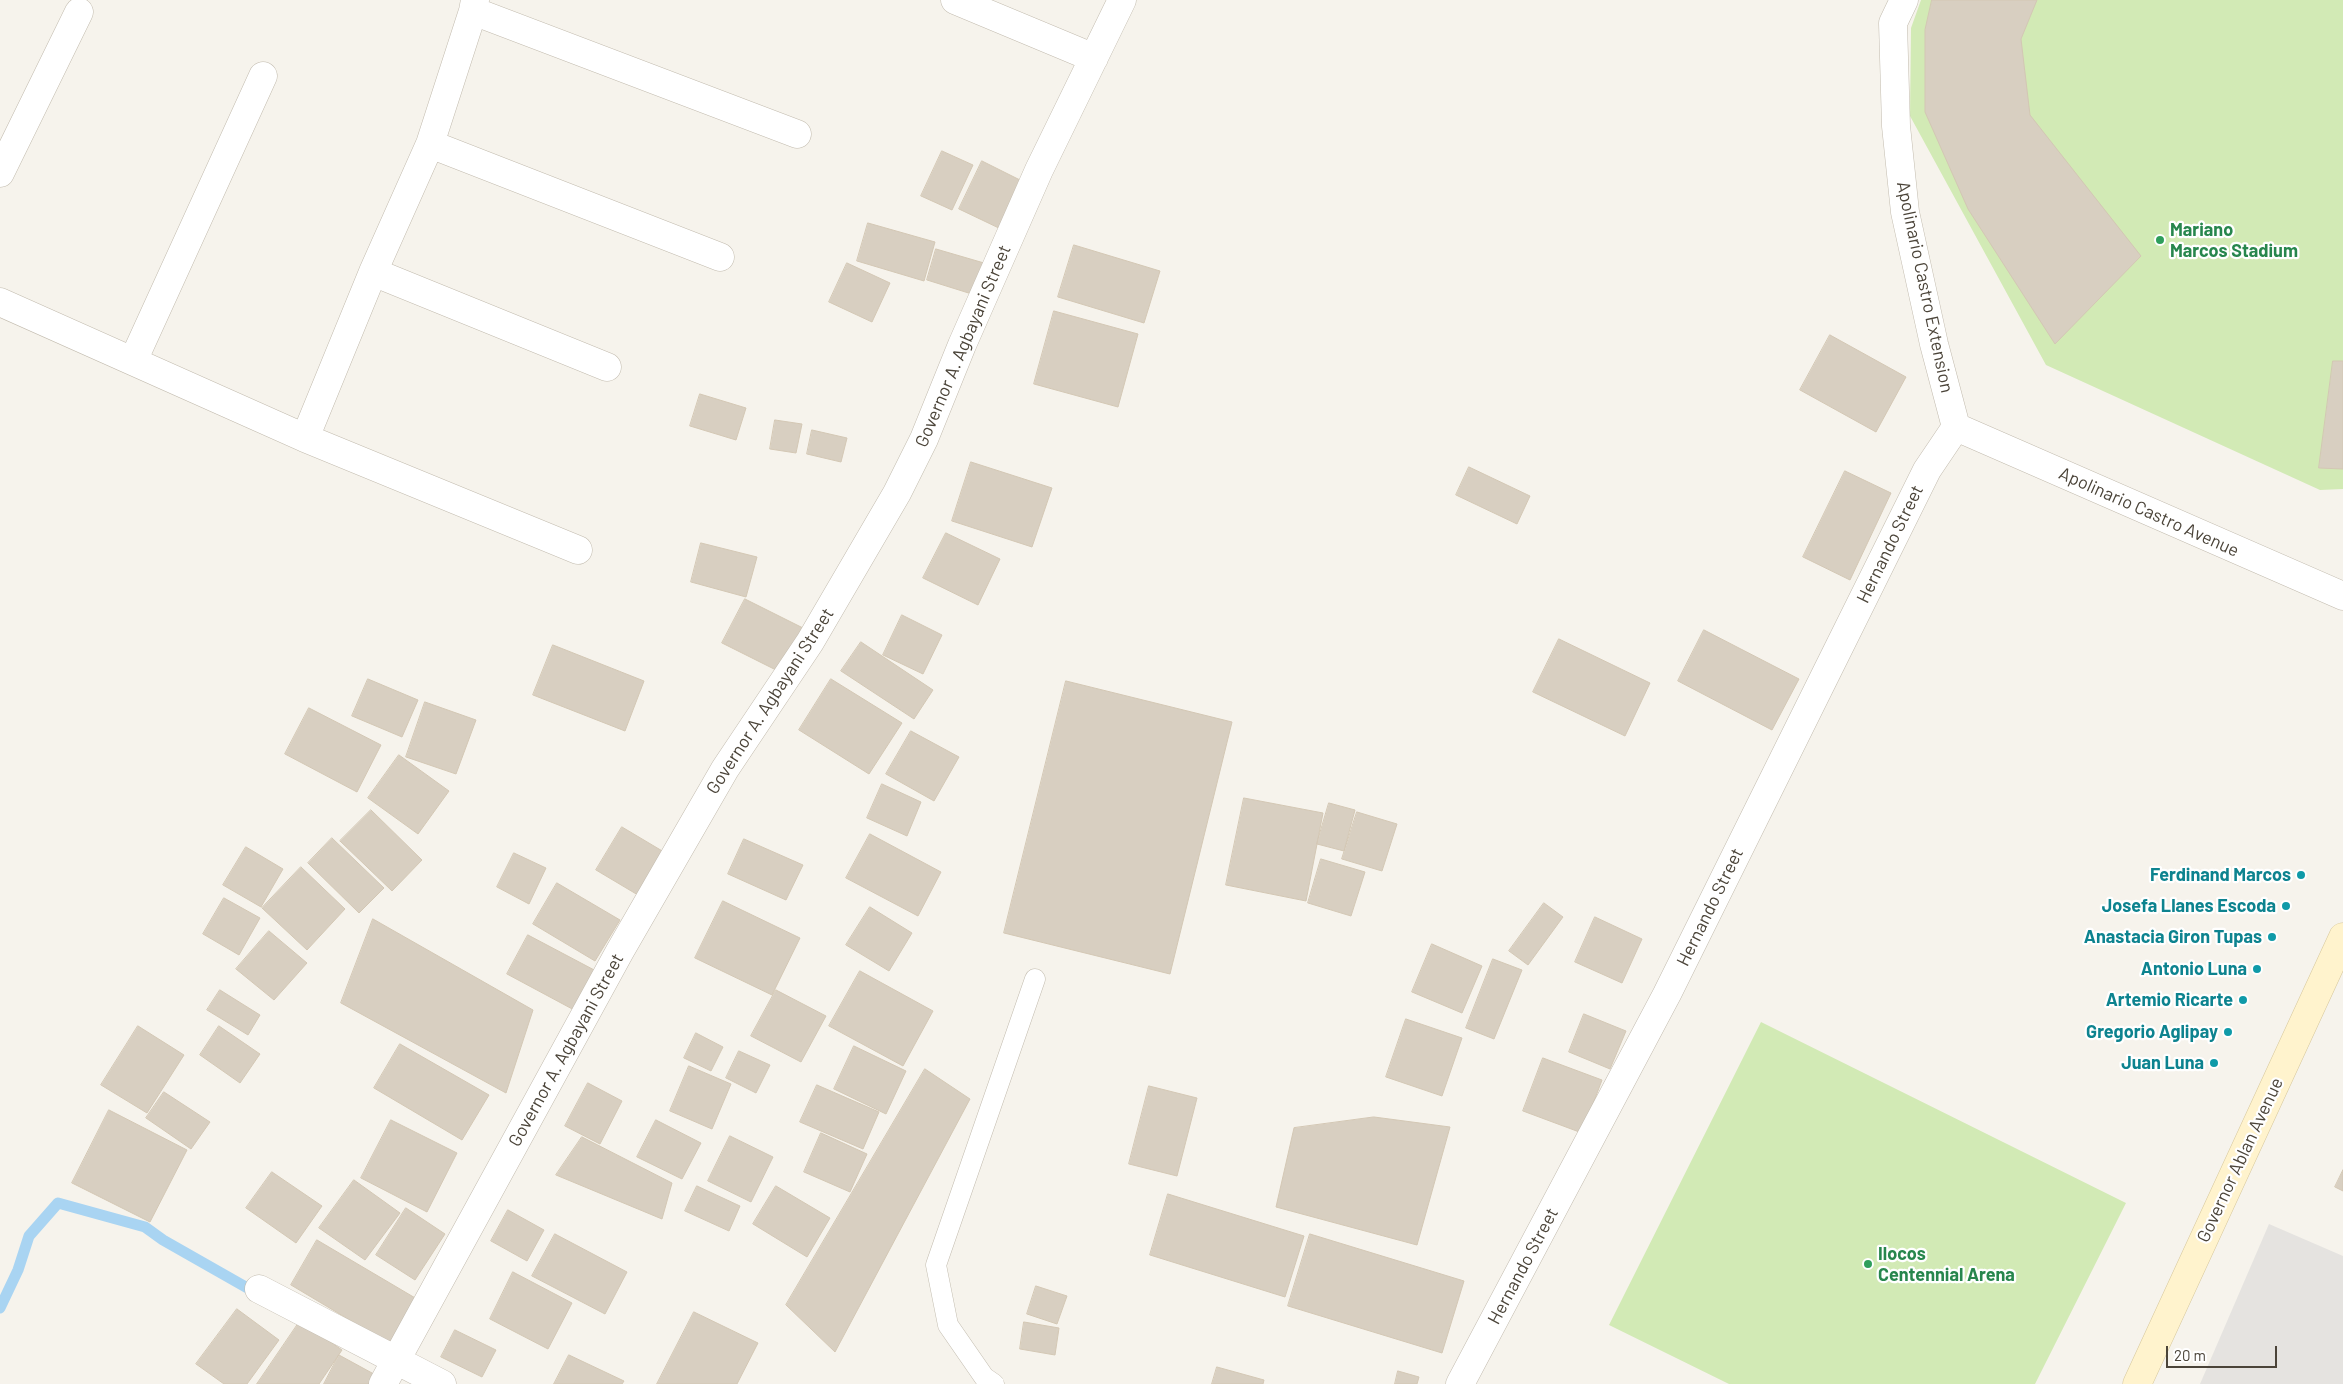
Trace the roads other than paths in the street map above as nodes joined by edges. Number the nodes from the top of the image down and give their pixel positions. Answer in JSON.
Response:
{"nodes":[{"id":1,"x":955,"y":0,"type":"edge"},
{"id":2,"x":1122,"y":0,"type":"edge"},
{"id":3,"x":1904,"y":0,"type":"edge"},
{"id":4,"x":474,"y":6,"type":"edge"},
{"id":5,"x":79,"y":12,"type":"dead end"},
{"id":6,"x":1094,"y":58,"type":"junction"},
{"id":7,"x":263,"y":76,"type":"dead end"},
{"id":8,"x":797,"y":134,"type":"dead end"},
{"id":9,"x":430,"y":144,"type":"junction"},
{"id":10,"x":0,"y":172,"type":"edge"},
{"id":11,"x":720,"y":257,"type":"dead end"},
{"id":12,"x":373,"y":272,"type":"junction"},
{"id":13,"x":0,"y":302,"type":"edge"},
{"id":14,"x":132,"y":361,"type":"junction"},
{"id":15,"x":607,"y":367,"type":"dead end"},
{"id":16,"x":1956,"y":427,"type":"junction"},
{"id":17,"x":305,"y":438,"type":"junction"},
{"id":18,"x":578,"y":550,"type":"dead end"},
{"id":19,"x":2343,"y":596,"type":"edge"},
{"id":20,"x":2343,"y":937,"type":"edge"},
{"id":21,"x":1035,"y":979,"type":"dead end"},
{"id":22,"x":259,"y":1290,"type":"dead end"},
{"id":23,"x":396,"y":1360,"type":"junction"},
{"id":24,"x":383,"y":1384,"type":"edge"},
{"id":25,"x":442,"y":1384,"type":"edge"},
{"id":26,"x":994,"y":1384,"type":"edge"},
{"id":27,"x":1460,"y":1384,"type":"edge"},
{"id":28,"x":2137,"y":1384,"type":"edge"}],
"edges":[{"from":1,"to":6,"type":"street"},
{"from":2,"to":6,"type":"street","name":"Governor A. Agbayani Street"},
{"from":3,"to":16,"type":"street","name":"Apolinario Castro Extension"},
{"from":4,"to":8,"type":"street"},
{"from":4,"to":9,"type":"street"},
{"from":5,"to":10,"type":"street"},
{"from":6,"to":23,"type":"street","name":"Governor A. Agbayani Street"},
{"from":7,"to":14,"type":"street"},
{"from":9,"to":11,"type":"street"},
{"from":9,"to":12,"type":"street"},
{"from":12,"to":15,"type":"street"},
{"from":12,"to":17,"type":"street"},
{"from":13,"to":14,"type":"street"},
{"from":14,"to":17,"type":"street"},
{"from":16,"to":19,"type":"street","name":"Apolinario Castro Avenue"},
{"from":16,"to":27,"type":"street","name":"Hernando Street"},
{"from":17,"to":18,"type":"street"},
{"from":20,"to":28,"type":"main road","name":"Governor Ablan Avenue"},
{"from":21,"to":26,"type":"lane"},
{"from":22,"to":23,"type":"street"},
{"from":23,"to":24,"type":"street","name":"Governor A. Agbayani Street"},
{"from":23,"to":25,"type":"street"}]}
